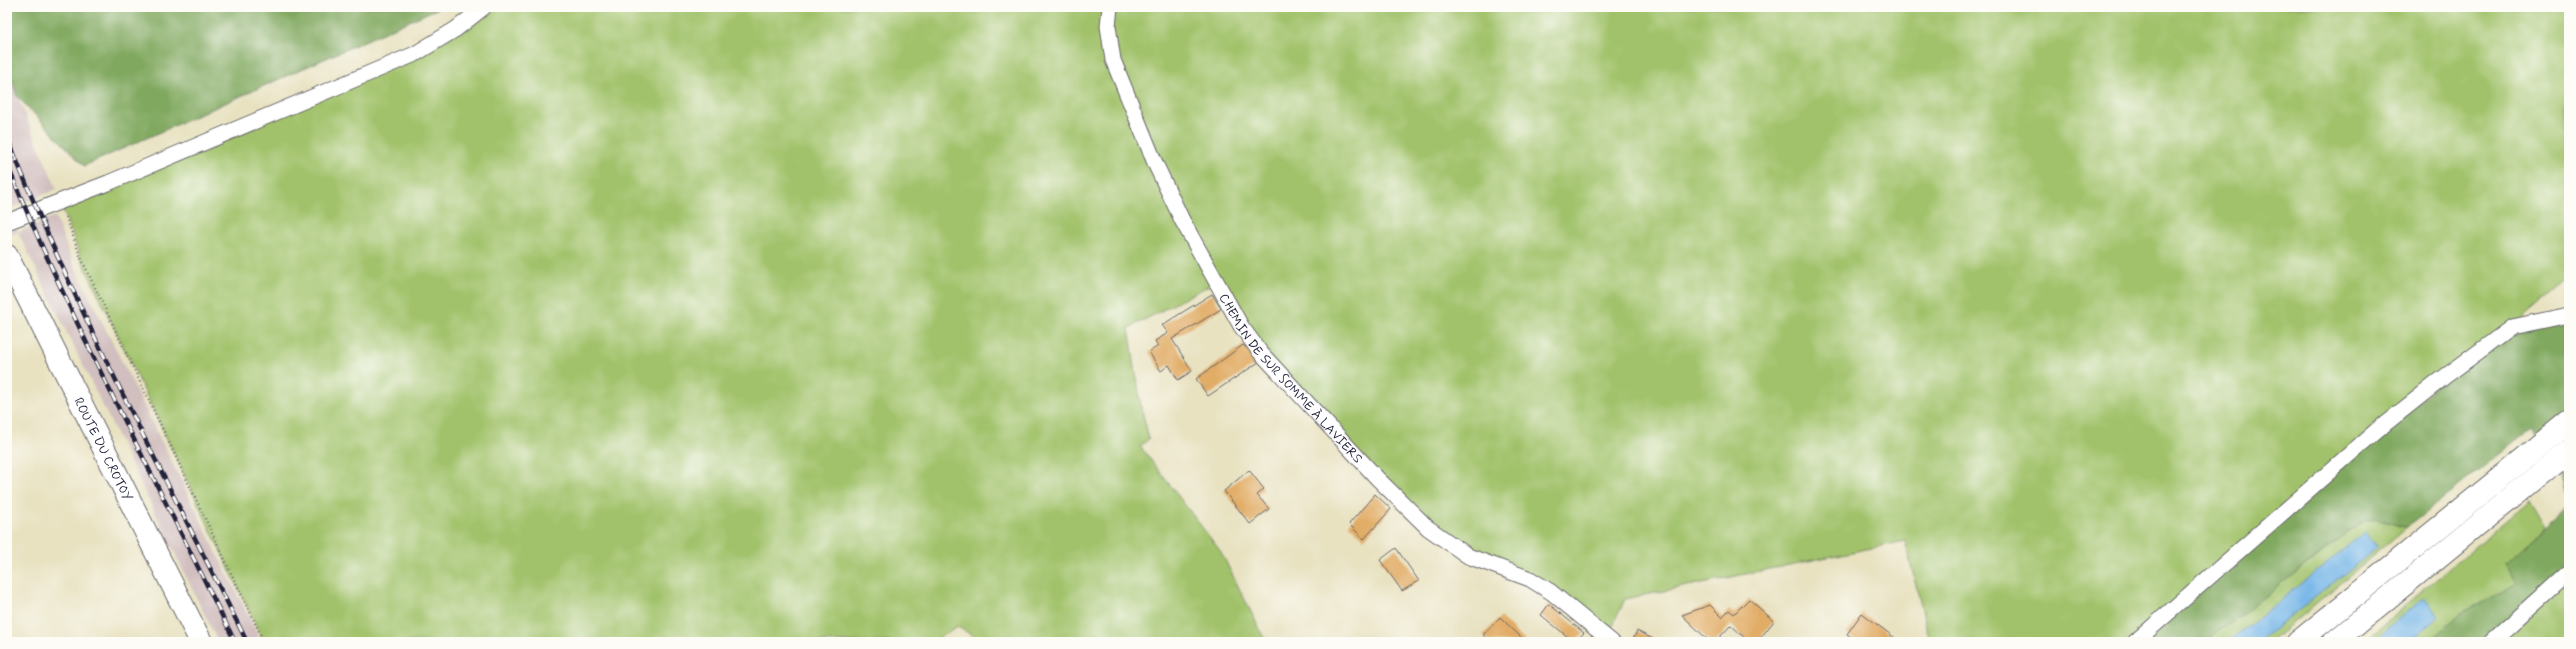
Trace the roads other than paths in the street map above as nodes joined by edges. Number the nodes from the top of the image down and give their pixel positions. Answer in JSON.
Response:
{"nodes":[{"id":1,"x":484,"y":7,"type":"edge"},
{"id":2,"x":1110,"y":7,"type":"edge"},
{"id":3,"x":7,"y":222,"type":"edge"},
{"id":4,"x":7,"y":256,"type":"edge"},
{"id":5,"x":2569,"y":315,"type":"edge"},
{"id":6,"x":2569,"y":422,"type":"edge"},
{"id":7,"x":2569,"y":450,"type":"edge"},
{"id":8,"x":2569,"y":572,"type":"edge"},
{"id":9,"x":201,"y":642,"type":"edge"},
{"id":10,"x":1612,"y":642,"type":"edge"},
{"id":11,"x":2135,"y":642,"type":"edge"},
{"id":12,"x":2298,"y":642,"type":"edge"},
{"id":13,"x":2334,"y":642,"type":"edge"},
{"id":14,"x":2491,"y":642,"type":"edge"}],
"edges":[{"from":1,"to":3,"type":"street"},
{"from":2,"to":10,"type":"street","name":"CHEMIN DE SUR SOMME À LAVIERS"},
{"from":4,"to":9,"type":"main road","name":"ROUTE DU CROTOY"},
{"from":5,"to":11,"type":"street"},
{"from":6,"to":12,"type":"main road"},
{"from":7,"to":13,"type":"main road"},
{"from":8,"to":14,"type":"street"}]}
